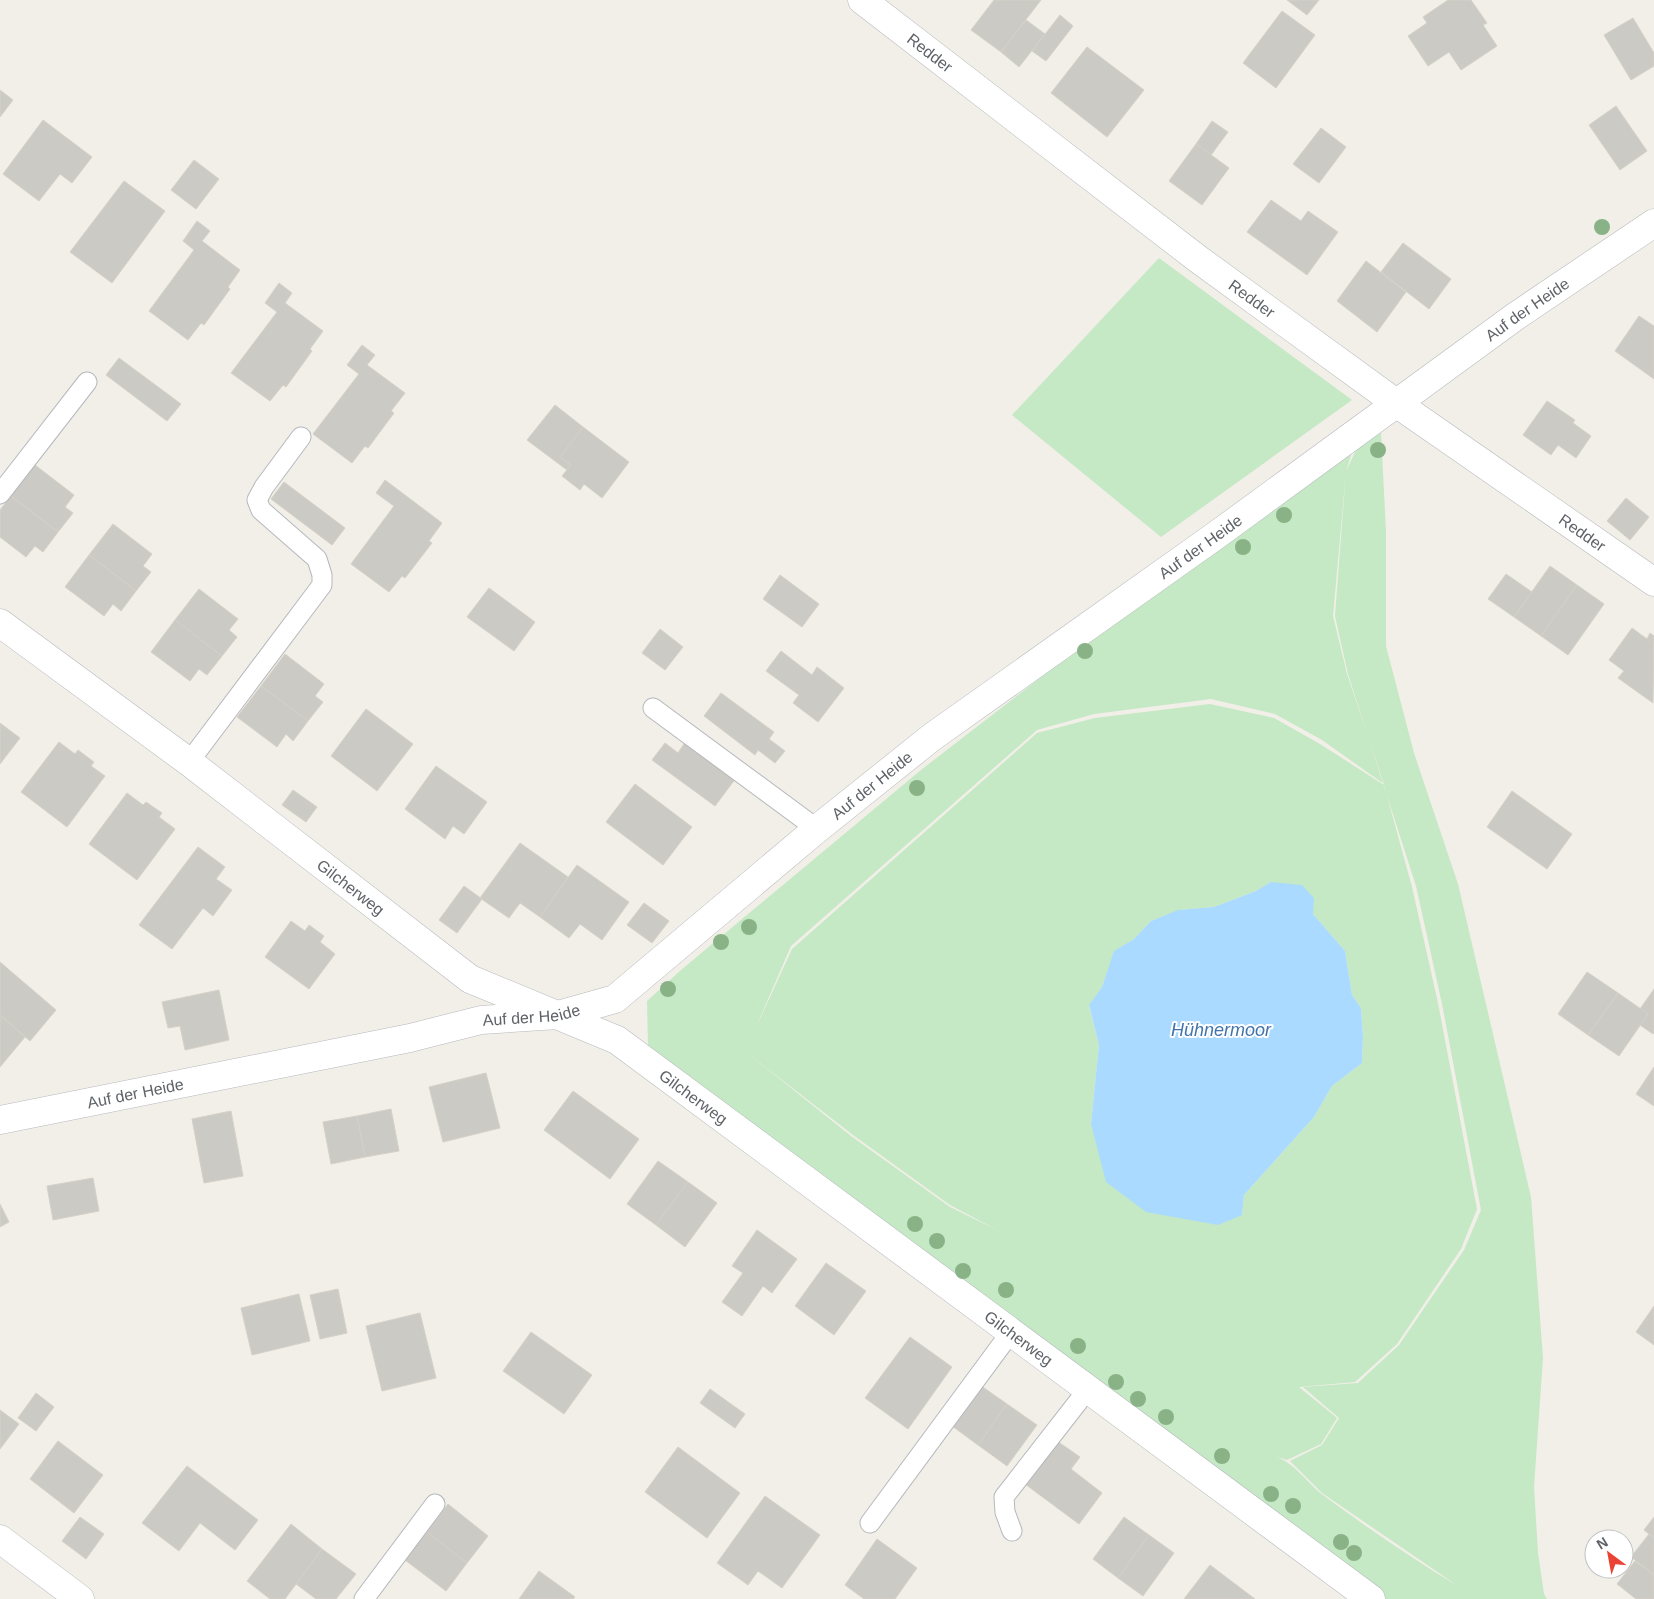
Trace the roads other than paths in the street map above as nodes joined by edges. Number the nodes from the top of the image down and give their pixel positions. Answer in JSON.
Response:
{"nodes":[{"id":1,"x":862,"y":0,"type":"edge"},
{"id":2,"x":1654,"y":223,"type":"edge"},
{"id":3,"x":87,"y":382,"type":"dead end"},
{"id":4,"x":1396,"y":403,"type":"junction"},
{"id":5,"x":302,"y":437,"type":"dead end"},
{"id":6,"x":0,"y":494,"type":"edge"},
{"id":7,"x":1654,"y":582,"type":"edge"},
{"id":8,"x":0,"y":623,"type":"edge"},
{"id":9,"x":653,"y":708,"type":"dead end"},
{"id":10,"x":190,"y":762,"type":"junction"},
{"id":11,"x":817,"y":829,"type":"junction"},
{"id":12,"x":558,"y":1015,"type":"junction"},
{"id":13,"x":0,"y":1120,"type":"edge"},
{"id":14,"x":1011,"y":1332,"type":"junction"},
{"id":15,"x":1088,"y":1389,"type":"junction"},
{"id":16,"x":435,"y":1504,"type":"dead end"},
{"id":17,"x":870,"y":1523,"type":"dead end"},
{"id":18,"x":1012,"y":1531,"type":"dead end"},
{"id":19,"x":0,"y":1539,"type":"edge"},
{"id":20,"x":80,"y":1599,"type":"edge"},
{"id":21,"x":364,"y":1599,"type":"edge"},
{"id":22,"x":1371,"y":1599,"type":"edge"}],
"edges":[{"from":1,"to":4,"type":"street","name":"Redder"},
{"from":2,"to":4,"type":"street","name":"Auf der Heide"},
{"from":3,"to":6,"type":"lane"},
{"from":4,"to":7,"type":"street","name":"Redder"},
{"from":4,"to":11,"type":"street","name":"Auf der Heide"},
{"from":5,"to":10,"type":"lane"},
{"from":8,"to":10,"type":"street","name":"Gilcherweg"},
{"from":9,"to":11,"type":"lane"},
{"from":10,"to":12,"type":"street","name":"Gilcherweg"},
{"from":11,"to":12,"type":"street","name":"Auf der Heide"},
{"from":12,"to":13,"type":"street","name":"Auf der Heide"},
{"from":12,"to":14,"type":"street","name":"Gilcherweg"},
{"from":14,"to":15,"type":"street","name":"Gilcherweg"},
{"from":14,"to":17,"type":"lane"},
{"from":15,"to":18,"type":"lane"},
{"from":15,"to":22,"type":"street","name":"Gilcherweg"},
{"from":16,"to":21,"type":"lane"},
{"from":19,"to":20,"type":"street"}]}
